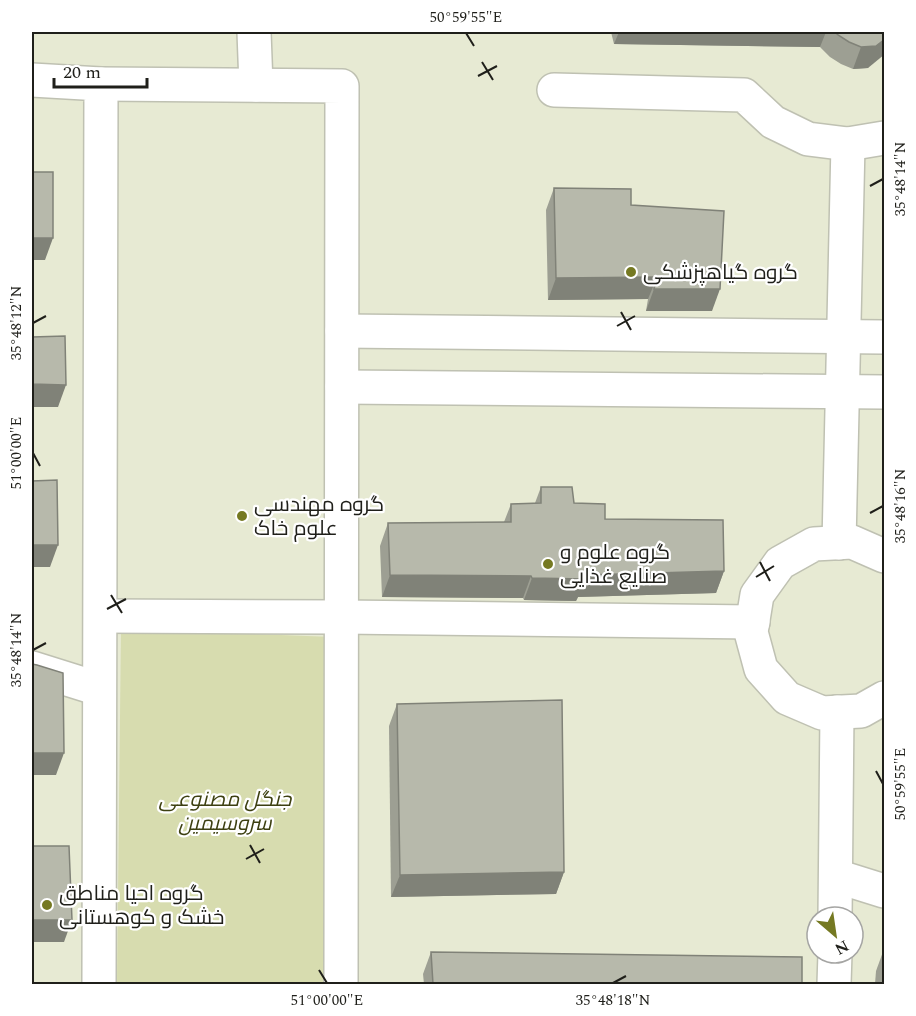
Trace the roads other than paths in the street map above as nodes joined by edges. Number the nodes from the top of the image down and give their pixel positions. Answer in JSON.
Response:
{"nodes":[{"id":1,"x":254,"y":32,"type":"edge"},
{"id":2,"x":32,"y":80,"type":"edge"},
{"id":3,"x":101,"y":84,"type":"junction"},
{"id":4,"x":256,"y":85,"type":"junction"},
{"id":5,"x":554,"y":90,"type":"dead end"},
{"id":6,"x":885,"y":138,"type":"edge"},
{"id":7,"x":848,"y":144,"type":"junction"},
{"id":8,"x":342,"y":331,"type":"junction"},
{"id":9,"x":844,"y":336,"type":"junction"},
{"id":10,"x":885,"y":337,"type":"edge"},
{"id":11,"x":342,"y":387,"type":"junction"},
{"id":12,"x":843,"y":391,"type":"junction"},
{"id":13,"x":885,"y":392,"type":"edge"},
{"id":14,"x":839,"y":543,"type":"junction"},
{"id":15,"x":885,"y":556,"type":"edge"},
{"id":16,"x":101,"y":616,"type":"junction"},
{"id":17,"x":342,"y":617,"type":"junction"},
{"id":18,"x":753,"y":622,"type":"junction"},
{"id":19,"x":32,"y":668,"type":"edge"},
{"id":20,"x":99,"y":689,"type":"junction"},
{"id":21,"x":885,"y":698,"type":"edge"},
{"id":22,"x":837,"y":712,"type":"junction"},
{"id":23,"x":836,"y":876,"type":"junction"},
{"id":24,"x":885,"y":891,"type":"edge"},
{"id":25,"x":835,"y":905,"type":"edge"},
{"id":26,"x":835,"y":965,"type":"edge"},
{"id":27,"x":99,"y":984,"type":"edge"},
{"id":28,"x":341,"y":984,"type":"edge"},
{"id":29,"x":834,"y":984,"type":"edge"}],
"edges":[{"from":1,"to":4,"type":"street"},
{"from":2,"to":3,"type":"street"},
{"from":3,"to":4,"type":"street"},
{"from":3,"to":16,"type":"street"},
{"from":4,"to":8,"type":"street"},
{"from":5,"to":7,"type":"street"},
{"from":6,"to":7,"type":"street"},
{"from":7,"to":9,"type":"street"},
{"from":8,"to":9,"type":"street"},
{"from":8,"to":11,"type":"street"},
{"from":9,"to":10,"type":"street"},
{"from":9,"to":12,"type":"street"},
{"from":11,"to":12,"type":"street"},
{"from":11,"to":17,"type":"street"},
{"from":12,"to":13,"type":"street"},
{"from":12,"to":14,"type":"street"},
{"from":14,"to":15,"type":"street"},
{"from":14,"to":18,"type":"street"},
{"from":16,"to":17,"type":"street"},
{"from":16,"to":20,"type":"street"},
{"from":17,"to":18,"type":"street"},
{"from":17,"to":28,"type":"street"},
{"from":18,"to":22,"type":"street"},
{"from":19,"to":20,"type":"street"},
{"from":20,"to":27,"type":"street"},
{"from":21,"to":22,"type":"street"},
{"from":22,"to":23,"type":"street"},
{"from":23,"to":24,"type":"street"},
{"from":23,"to":25,"type":"street"},
{"from":26,"to":29,"type":"street"}]}
